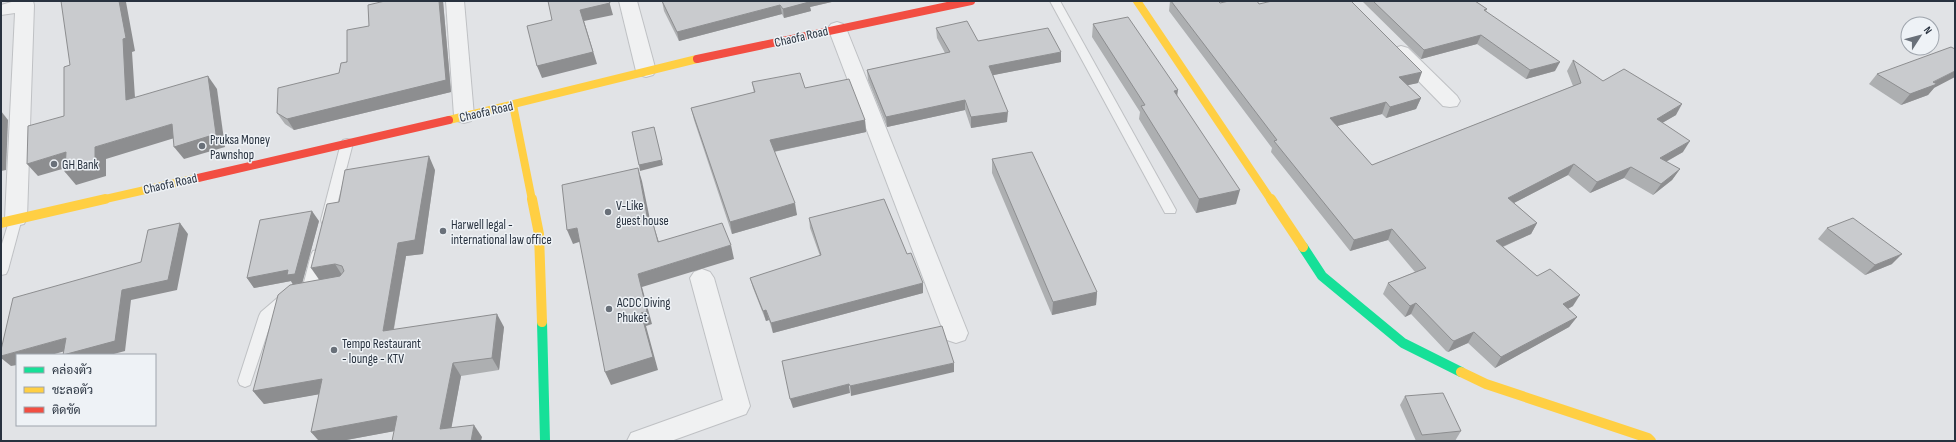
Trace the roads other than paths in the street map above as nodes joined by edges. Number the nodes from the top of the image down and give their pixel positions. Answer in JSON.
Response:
{"nodes":[{"id":1,"x":455,"y":1,"type":"edge"},
{"id":2,"x":628,"y":1,"type":"edge"},
{"id":3,"x":971,"y":1,"type":"edge"},
{"id":4,"x":1055,"y":1,"type":"edge"},
{"id":5,"x":1137,"y":1,"type":"edge"},
{"id":6,"x":25,"y":3,"type":"edge"},
{"id":7,"x":1,"y":10,"type":"edge"},
{"id":8,"x":837,"y":28,"type":"junction"},
{"id":9,"x":1388,"y":40,"type":"edge"},
{"id":10,"x":646,"y":71,"type":"junction"},
{"id":11,"x":1450,"y":101,"type":"dead end"},
{"id":12,"x":513,"y":105,"type":"junction"},
{"id":13,"x":464,"y":116,"type":"junction"},
{"id":14,"x":347,"y":143,"type":"junction"},
{"id":15,"x":1170,"y":210,"type":"dead end"},
{"id":16,"x":8,"y":220,"type":"edge"},
{"id":17,"x":1,"y":270,"type":"edge"},
{"id":18,"x":702,"y":278,"type":"dead end"},
{"id":19,"x":323,"y":288,"type":"edge"},
{"id":20,"x":309,"y":290,"type":"junction"},
{"id":21,"x":956,"y":333,"type":"dead end"},
{"id":22,"x":245,"y":382,"type":"dead end"},
{"id":23,"x":545,"y":441,"type":"edge"},
{"id":24,"x":640,"y":441,"type":"edge"},
{"id":25,"x":1651,"y":441,"type":"edge"}],
"edges":[{"from":1,"to":13,"type":"street"},
{"from":2,"to":10,"type":"street"},
{"from":3,"to":8,"type":"street","name":"Chaofa Road"},
{"from":4,"to":15,"type":"lane"},
{"from":5,"to":25,"type":"street"},
{"from":6,"to":7,"type":"street"},
{"from":6,"to":16,"type":"street"},
{"from":8,"to":10,"type":"street","name":"Chaofa Road"},
{"from":8,"to":21,"type":"street"},
{"from":9,"to":11,"type":"street"},
{"from":10,"to":12,"type":"street","name":"Chaofa Road"},
{"from":12,"to":13,"type":"street","name":"Chaofa Road"},
{"from":12,"to":23,"type":"street"},
{"from":13,"to":14,"type":"street","name":"Chaofa Road"},
{"from":14,"to":16,"type":"street","name":"Chaofa Road"},
{"from":14,"to":20,"type":"lane"},
{"from":16,"to":17,"type":"lane"},
{"from":18,"to":24,"type":"street"},
{"from":19,"to":20,"type":"lane"},
{"from":20,"to":22,"type":"lane"}]}
